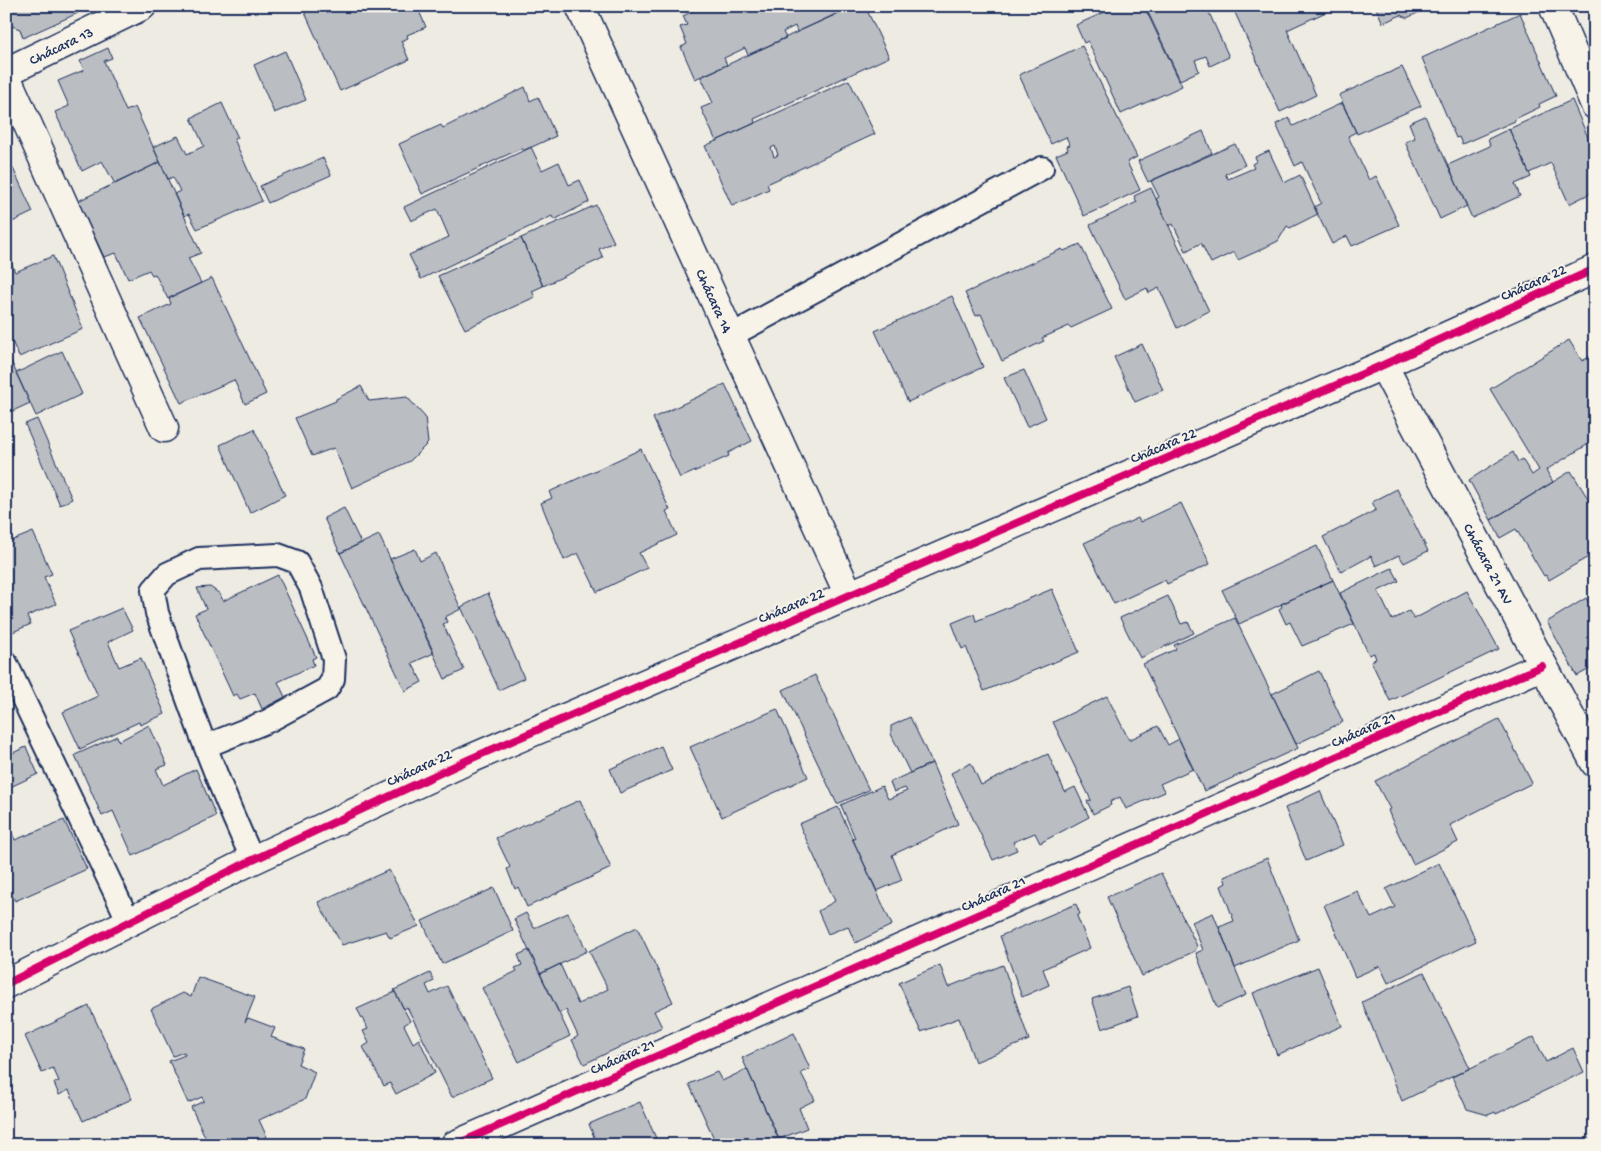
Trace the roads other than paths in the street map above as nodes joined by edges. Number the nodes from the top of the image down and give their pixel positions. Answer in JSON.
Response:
{"nodes":[{"id":1,"x":142,"y":6,"type":"edge"},
{"id":2,"x":580,"y":6,"type":"edge"},
{"id":3,"x":1553,"y":6,"type":"edge"},
{"id":4,"x":6,"y":74,"type":"edge"},
{"id":5,"x":1595,"y":105,"type":"edge"},
{"id":6,"x":1042,"y":168,"type":"dead end"},
{"id":7,"x":1595,"y":269,"type":"edge"},
{"id":8,"x":730,"y":336,"type":"junction"},
{"id":9,"x":1383,"y":365,"type":"junction"},
{"id":10,"x":164,"y":428,"type":"dead end"},
{"id":11,"x":849,"y":596,"type":"junction"},
{"id":12,"x":6,"y":663,"type":"edge"},
{"id":13,"x":1542,"y":666,"type":"junction"},
{"id":14,"x":206,"y":746,"type":"junction"},
{"id":15,"x":1595,"y":763,"type":"edge"},
{"id":16,"x":253,"y":860,"type":"junction"},
{"id":17,"x":129,"y":922,"type":"junction"},
{"id":18,"x":6,"y":984,"type":"edge"},
{"id":19,"x":455,"y":1145,"type":"edge"}],
"edges":[{"from":1,"to":4,"type":"street","name":"Chácara 13"},
{"from":2,"to":8,"type":"street","name":"Chácara 14"},
{"from":3,"to":5,"type":"street"},
{"from":4,"to":10,"type":"street"},
{"from":6,"to":8,"type":"lane"},
{"from":7,"to":9,"type":"street","name":"Chácara 22"},
{"from":8,"to":11,"type":"street","name":"Chácara 14"},
{"from":9,"to":11,"type":"street","name":"Chácara 22"},
{"from":9,"to":13,"type":"street","name":"Chácara 21 AV"},
{"from":11,"to":16,"type":"street","name":"Chácara 22"},
{"from":12,"to":17,"type":"lane"},
{"from":13,"to":15,"type":"street","name":"Chácara 21 AV"},
{"from":13,"to":19,"type":"street","name":"Chácara 21"},
{"from":14,"to":14,"type":"lane"},
{"from":14,"to":16,"type":"lane"},
{"from":16,"to":17,"type":"street","name":"Chácara 22"},
{"from":17,"to":18,"type":"street","name":"Chácara 22"}]}
